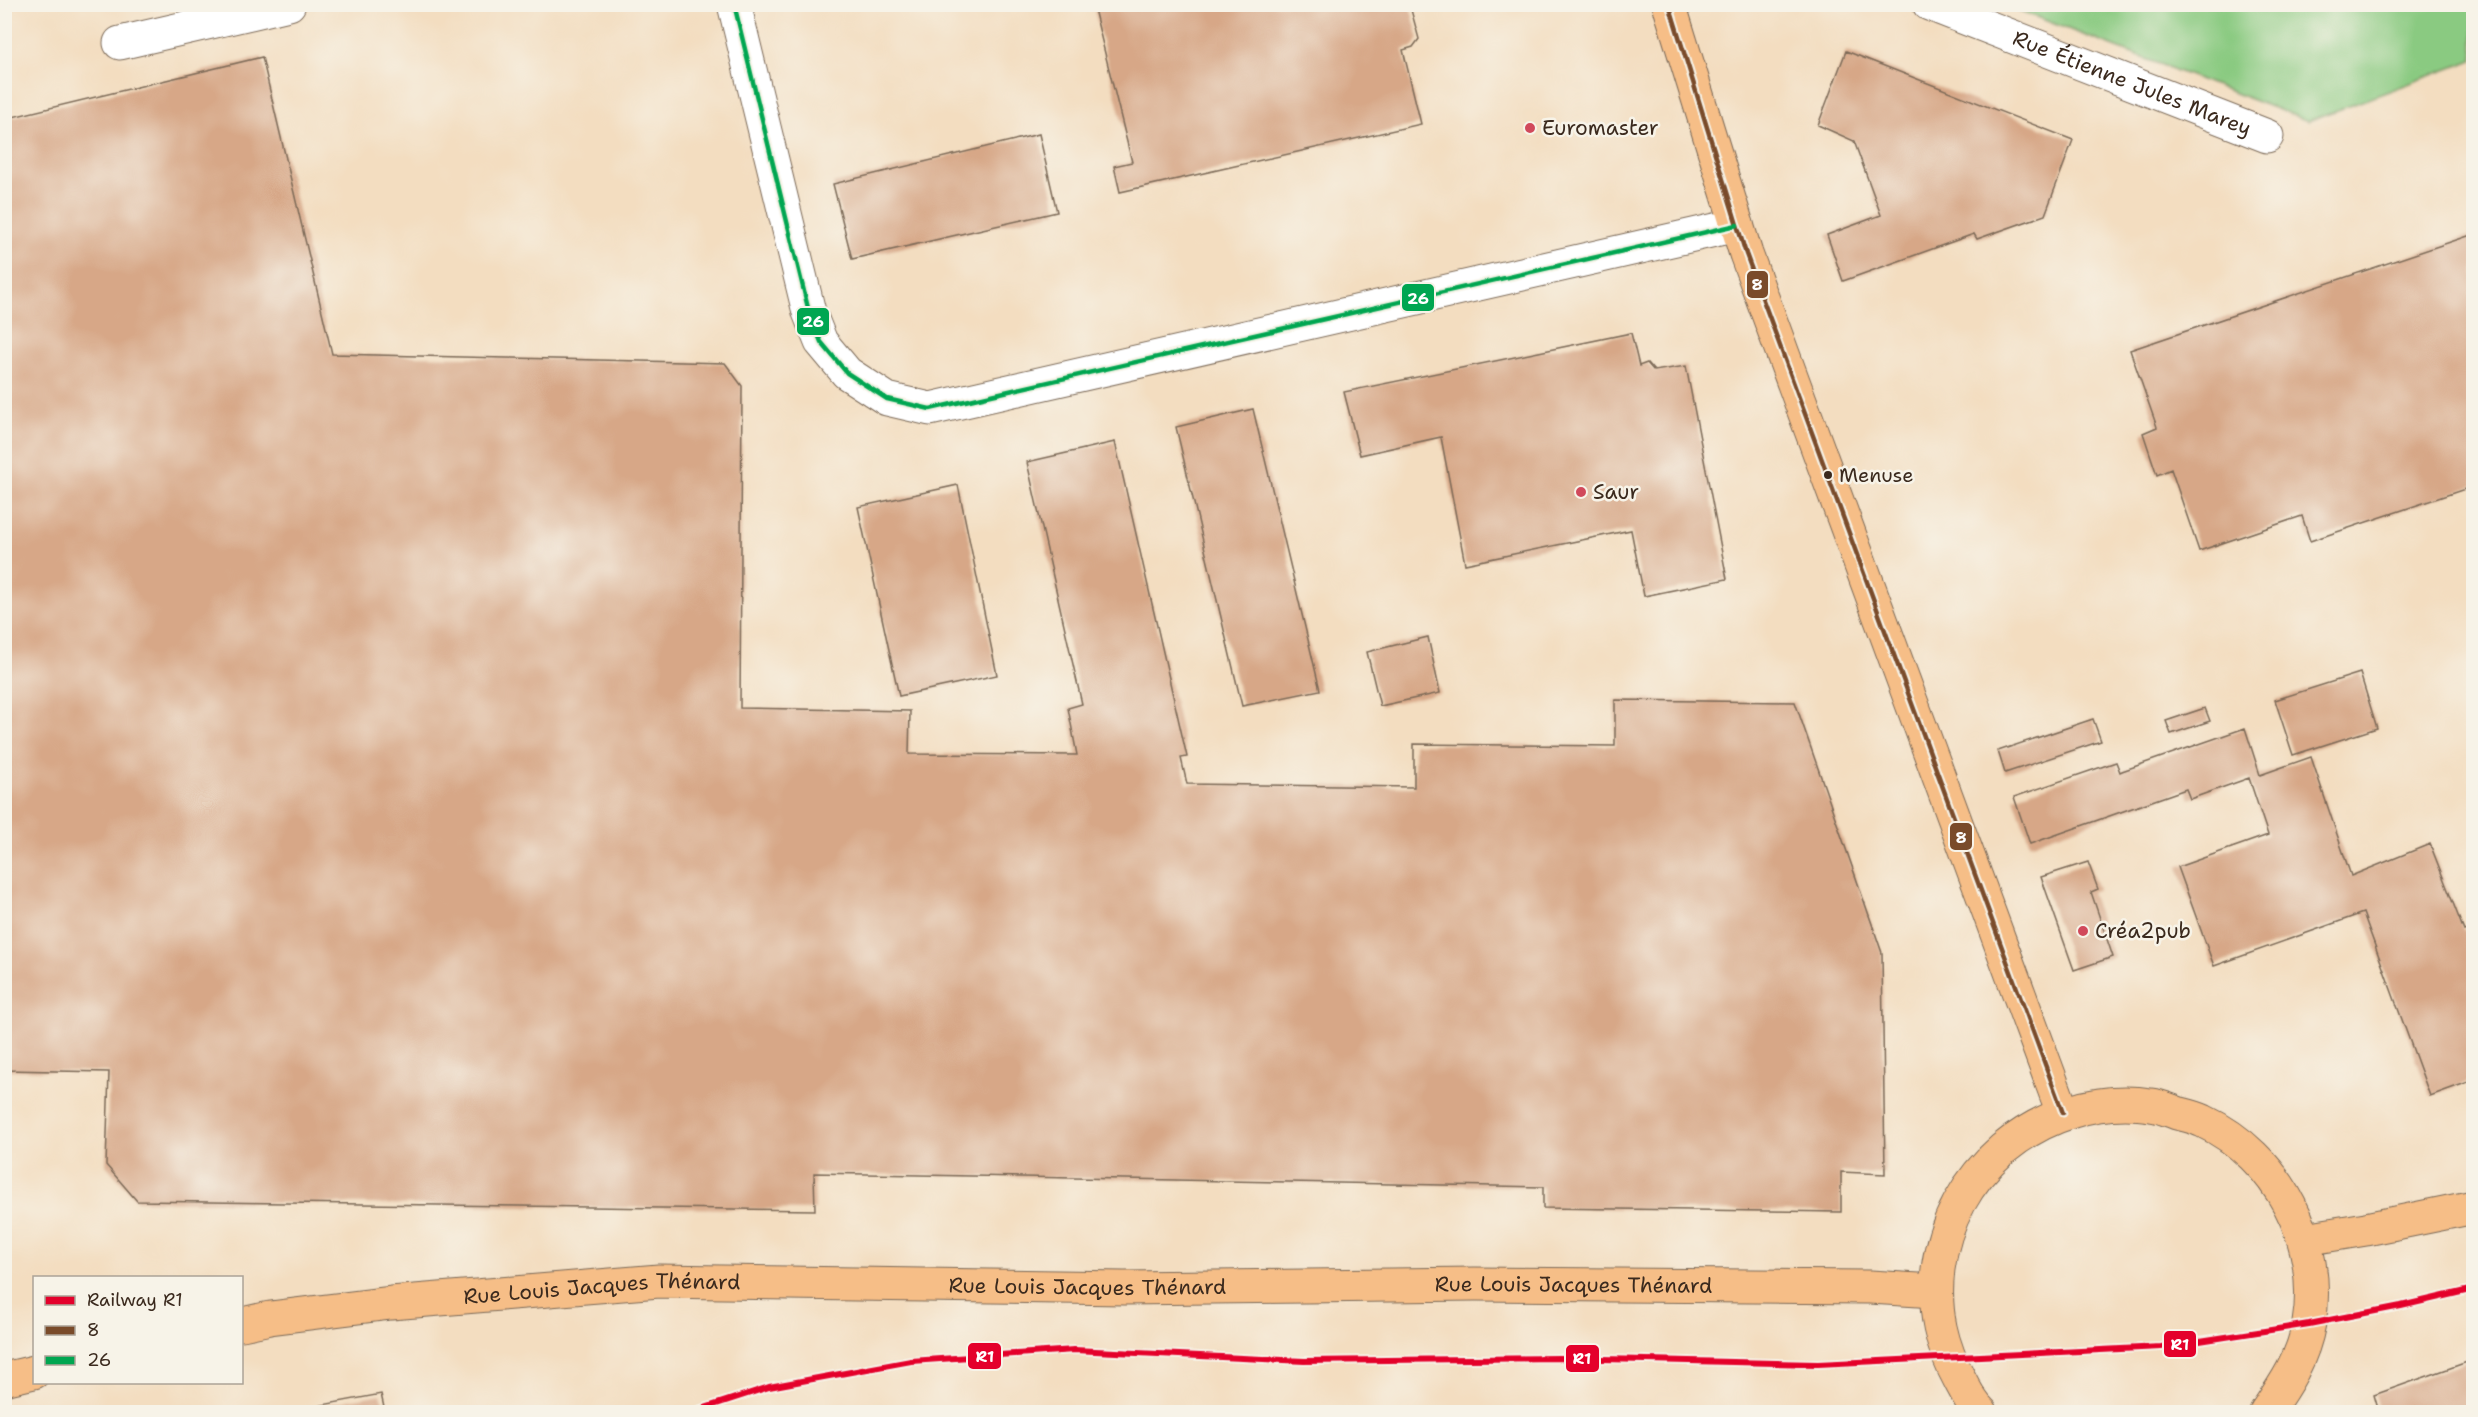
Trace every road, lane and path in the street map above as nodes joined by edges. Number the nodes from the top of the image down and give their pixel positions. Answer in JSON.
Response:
{"nodes":[{"id":1,"x":289,"y":4,"type":"edge"},
{"id":2,"x":735,"y":4,"type":"edge"},
{"id":3,"x":1669,"y":4,"type":"edge"},
{"id":4,"x":1929,"y":4,"type":"edge"},
{"id":5,"x":120,"y":43,"type":"dead end"},
{"id":6,"x":2267,"y":136,"type":"dead end"},
{"id":7,"x":1737,"y":225,"type":"junction"},
{"id":8,"x":2063,"y":1113,"type":"junction"},
{"id":9,"x":2474,"y":1207,"type":"edge"},
{"id":10,"x":2304,"y":1239,"type":"junction"},
{"id":11,"x":1935,"y":1291,"type":"junction"},
{"id":12,"x":243,"y":1324,"type":"edge"},
{"id":13,"x":33,"y":1372,"type":"edge"},
{"id":14,"x":4,"y":1379,"type":"edge"},
{"id":15,"x":1981,"y":1413,"type":"edge"},
{"id":16,"x":2266,"y":1413,"type":"edge"}],
"edges":[{"from":1,"to":5,"type":"street"},
{"from":2,"to":7,"type":"street"},
{"from":3,"to":7,"type":"main road"},
{"from":4,"to":6,"type":"street","name":"Rue Étienne Jules Marey"},
{"from":7,"to":8,"type":"main road"},
{"from":8,"to":10,"type":"main road"},
{"from":8,"to":11,"type":"main road"},
{"from":9,"to":10,"type":"main road"},
{"from":10,"to":16,"type":"main road"},
{"from":11,"to":12,"type":"main road","name":"Rue Louis Jacques Thénard"},
{"from":11,"to":15,"type":"main road"},
{"from":13,"to":14,"type":"main road"}]}
